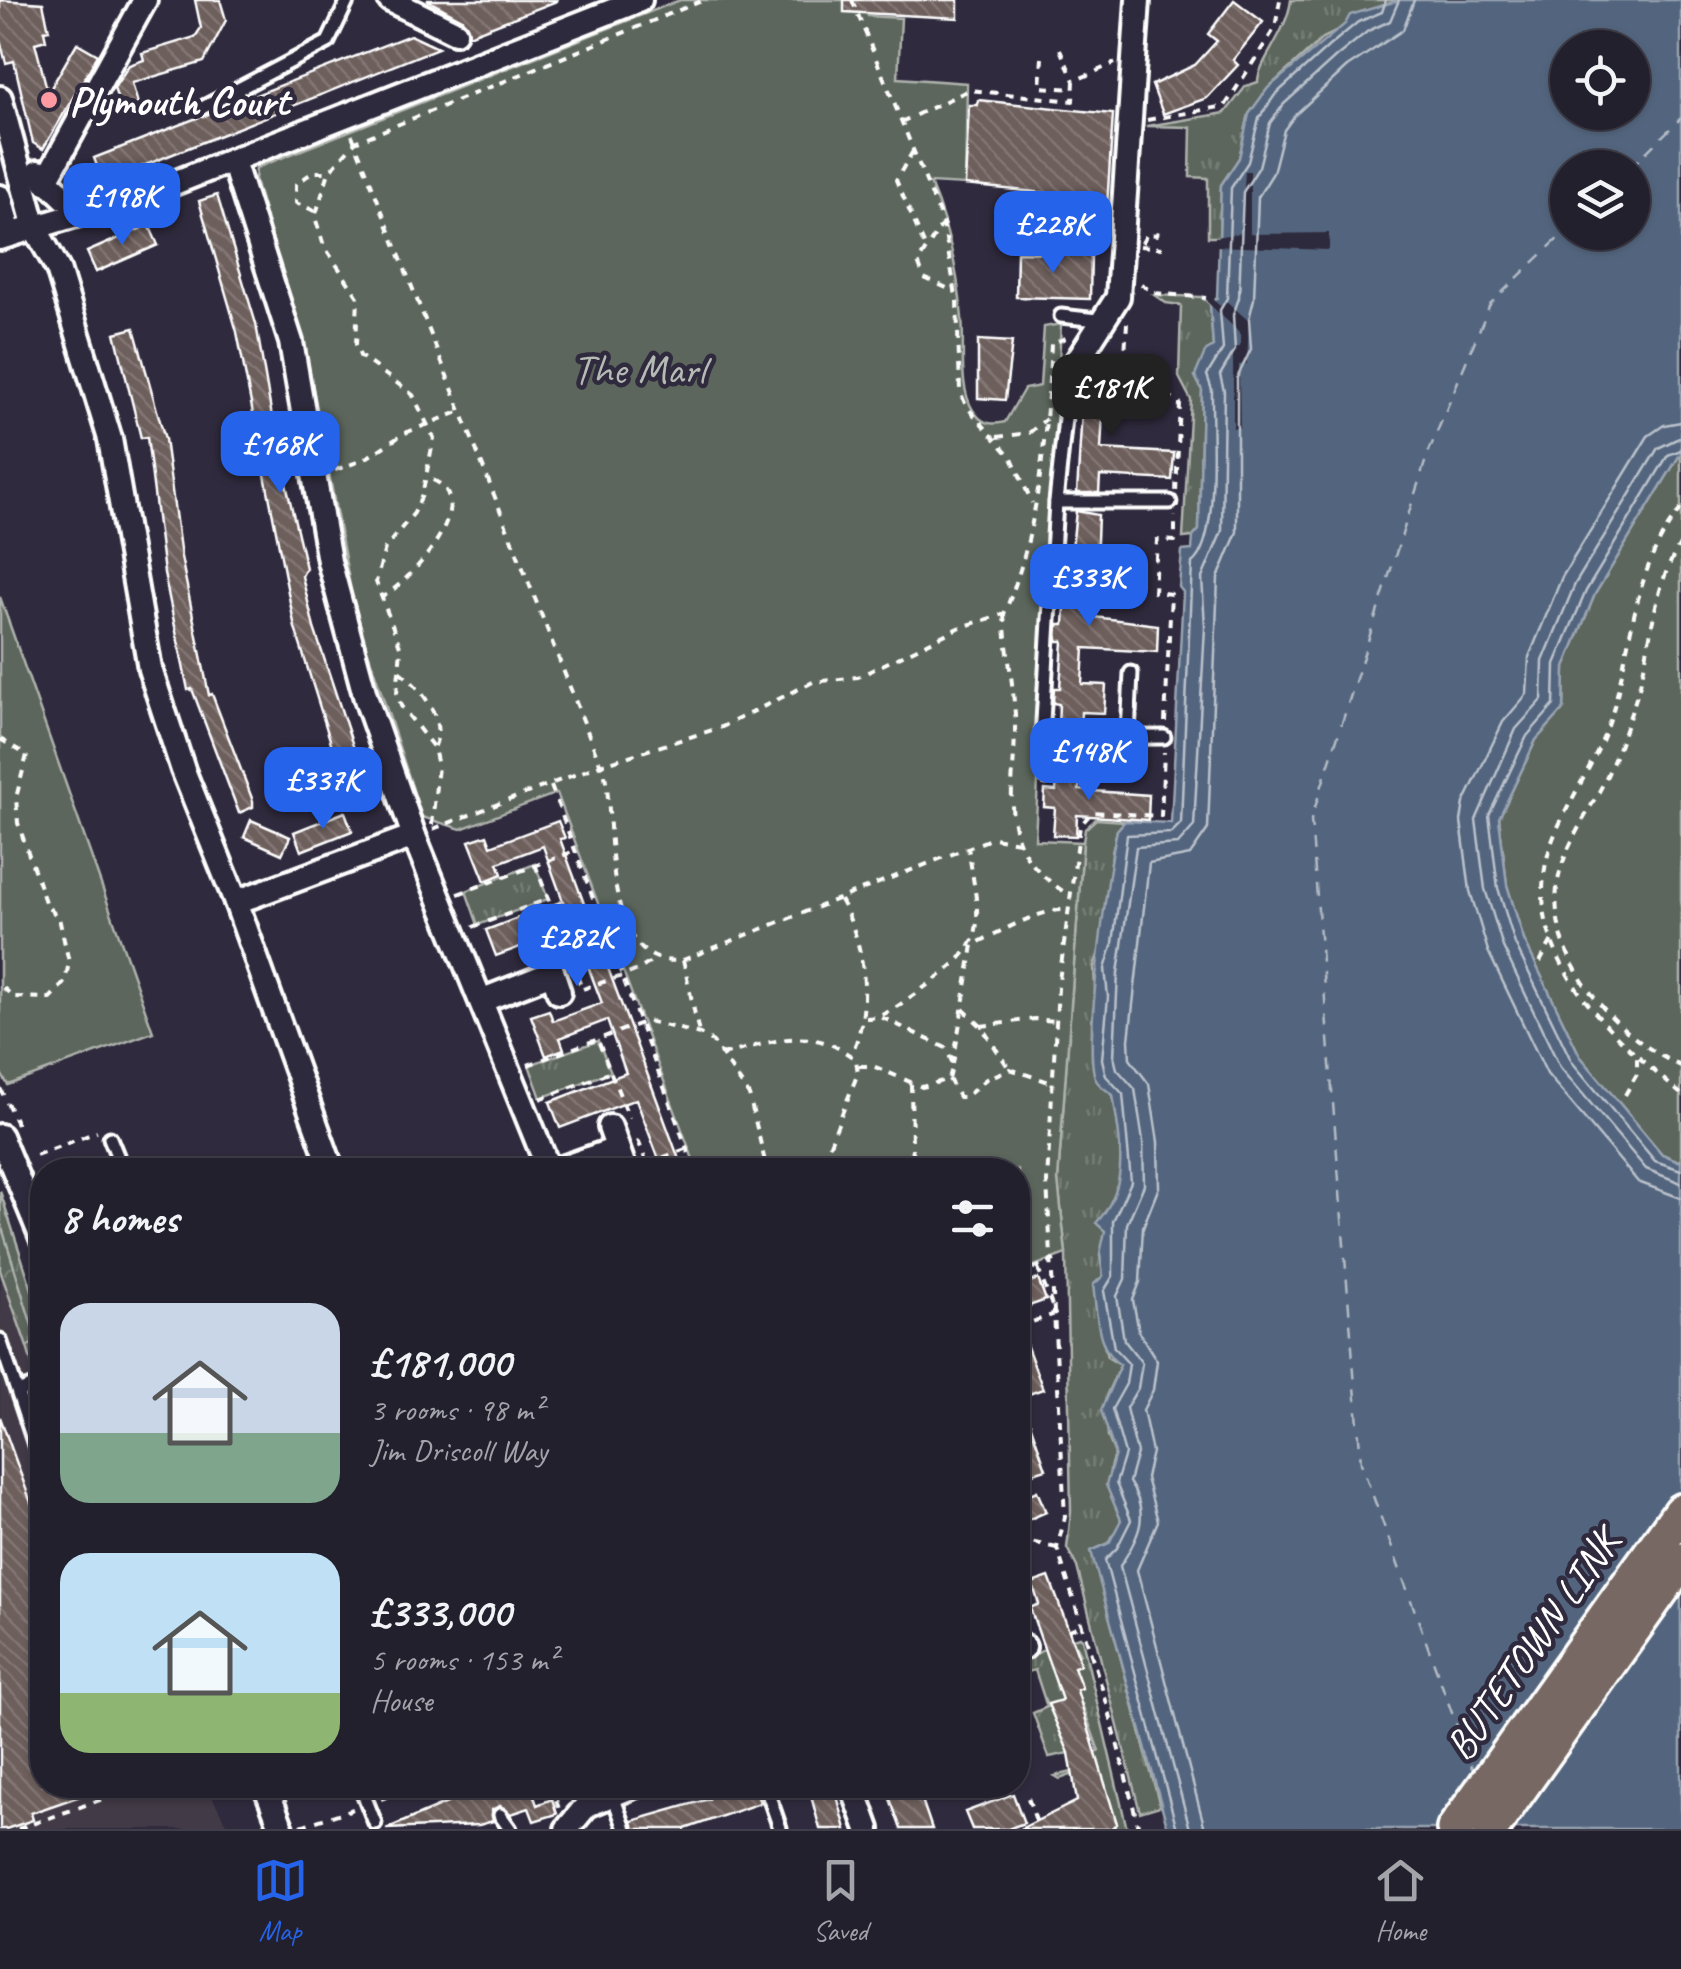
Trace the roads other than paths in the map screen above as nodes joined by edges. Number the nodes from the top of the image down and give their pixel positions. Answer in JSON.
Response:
{"nodes":[{"id":1,"x":145,"y":0,"type":"edge"},
{"id":2,"x":348,"y":0,"type":"edge"},
{"id":3,"x":390,"y":0,"type":"edge"},
{"id":4,"x":640,"y":0,"type":"edge"},
{"id":5,"x":1138,"y":0,"type":"edge"},
{"id":6,"x":455,"y":32,"type":"dead end"},
{"id":7,"x":0,"y":98,"type":"edge"},
{"id":8,"x":202,"y":108,"type":"dead end"},
{"id":9,"x":14,"y":149,"type":"junction"},
{"id":10,"x":233,"y":160,"type":"junction"},
{"id":11,"x":46,"y":182,"type":"junction"},
{"id":12,"x":0,"y":197,"type":"edge"},
{"id":13,"x":100,"y":208,"type":"junction"},
{"id":14,"x":35,"y":228,"type":"junction"},
{"id":15,"x":5,"y":237,"type":"edge"},
{"id":16,"x":1061,"y":316,"type":"dead end"},
{"id":17,"x":1117,"y":318,"type":"junction"},
{"id":18,"x":1070,"y":372,"type":"joint"},
{"id":19,"x":1056,"y":502,"type":"junction"},
{"id":20,"x":1170,"y":502,"type":"dead end"},
{"id":21,"x":1131,"y":674,"type":"dead end"},
{"id":22,"x":1128,"y":734,"type":"junction"},
{"id":23,"x":1164,"y":734,"type":"road end"},
{"id":24,"x":1042,"y":738,"type":"junction"},
{"id":25,"x":1046,"y":777,"type":"dead end"},
{"id":26,"x":414,"y":836,"type":"junction"},
{"id":27,"x":236,"y":902,"type":"junction"},
{"id":28,"x":560,"y":977,"type":"road end"},
{"id":29,"x":482,"y":1000,"type":"junction"},
{"id":30,"x":104,"y":1134,"type":"road end"},
{"id":31,"x":0,"y":1136,"type":"edge"},
{"id":32,"x":624,"y":1152,"type":"road end"},
{"id":33,"x":116,"y":1158,"type":"edge"},
{"id":34,"x":328,"y":1158,"type":"edge"},
{"id":35,"x":547,"y":1158,"type":"edge"},
{"id":36,"x":600,"y":1158,"type":"edge"},
{"id":37,"x":30,"y":1209,"type":"edge"},
{"id":38,"x":0,"y":1340,"type":"edge"},
{"id":39,"x":30,"y":1388,"type":"edge"},
{"id":40,"x":18,"y":1392,"type":"junction"},
{"id":41,"x":30,"y":1424,"type":"edge"},
{"id":42,"x":1681,"y":1512,"type":"edge"},
{"id":43,"x":1681,"y":1561,"type":"edge"},
{"id":44,"x":269,"y":1798,"type":"edge"},
{"id":45,"x":365,"y":1798,"type":"edge"},
{"id":46,"x":602,"y":1798,"type":"edge"},
{"id":47,"x":614,"y":1798,"type":"edge"},
{"id":48,"x":770,"y":1798,"type":"edge"},
{"id":49,"x":857,"y":1798,"type":"edge"},
{"id":50,"x":500,"y":1814,"type":"dead end"},
{"id":51,"x":375,"y":1823,"type":"dead end"},
{"id":52,"x":278,"y":1826,"type":"edge"},
{"id":53,"x":780,"y":1828,"type":"edge"},
{"id":54,"x":510,"y":1829,"type":"edge"},
{"id":55,"x":567,"y":1829,"type":"edge"},
{"id":56,"x":625,"y":1829,"type":"edge"},
{"id":57,"x":868,"y":1829,"type":"edge"},
{"id":58,"x":1455,"y":1829,"type":"edge"},
{"id":59,"x":1490,"y":1829,"type":"edge"}],
"edges":[{"from":1,"to":11,"type":"street"},
{"from":2,"to":8,"type":"lane"},
{"from":3,"to":6,"type":"street"},
{"from":4,"to":10,"type":"street"},
{"from":5,"to":17,"type":"street"},
{"from":7,"to":9,"type":"street"},
{"from":9,"to":11,"type":"street"},
{"from":9,"to":14,"type":"street"},
{"from":10,"to":13,"type":"street"},
{"from":10,"to":26,"type":"street"},
{"from":11,"to":13,"type":"street"},
{"from":12,"to":15,"type":"street"},
{"from":13,"to":14,"type":"street"},
{"from":14,"to":15,"type":"street"},
{"from":14,"to":27,"type":"street"},
{"from":16,"to":17,"type":"lane"},
{"from":17,"to":18,"type":"street"},
{"from":18,"to":19,"type":"lane"},
{"from":19,"to":20,"type":"lane"},
{"from":19,"to":24,"type":"lane"},
{"from":21,"to":22,"type":"lane"},
{"from":22,"to":23,"type":"lane"},
{"from":22,"to":24,"type":"lane"},
{"from":24,"to":25,"type":"lane"},
{"from":26,"to":27,"type":"street"},
{"from":26,"to":29,"type":"street"},
{"from":27,"to":34,"type":"street"},
{"from":28,"to":29,"type":"street"},
{"from":29,"to":35,"type":"street"},
{"from":30,"to":33,"type":"lane"},
{"from":31,"to":37,"type":"street"},
{"from":32,"to":36,"type":"street"},
{"from":38,"to":40,"type":"lane"},
{"from":39,"to":40,"type":"lane"},
{"from":40,"to":41,"type":"lane"},
{"from":42,"to":58,"type":"main road","name":"BUTETOWN LINK"},
{"from":43,"to":59,"type":"main road","name":"BUTETOWN LINK"},
{"from":44,"to":52,"type":"street"},
{"from":45,"to":51,"type":"lane"},
{"from":46,"to":55,"type":"street"},
{"from":47,"to":56,"type":"lane"},
{"from":48,"to":53,"type":"lane"},
{"from":49,"to":57,"type":"street"},
{"from":50,"to":54,"type":"lane"}]}
